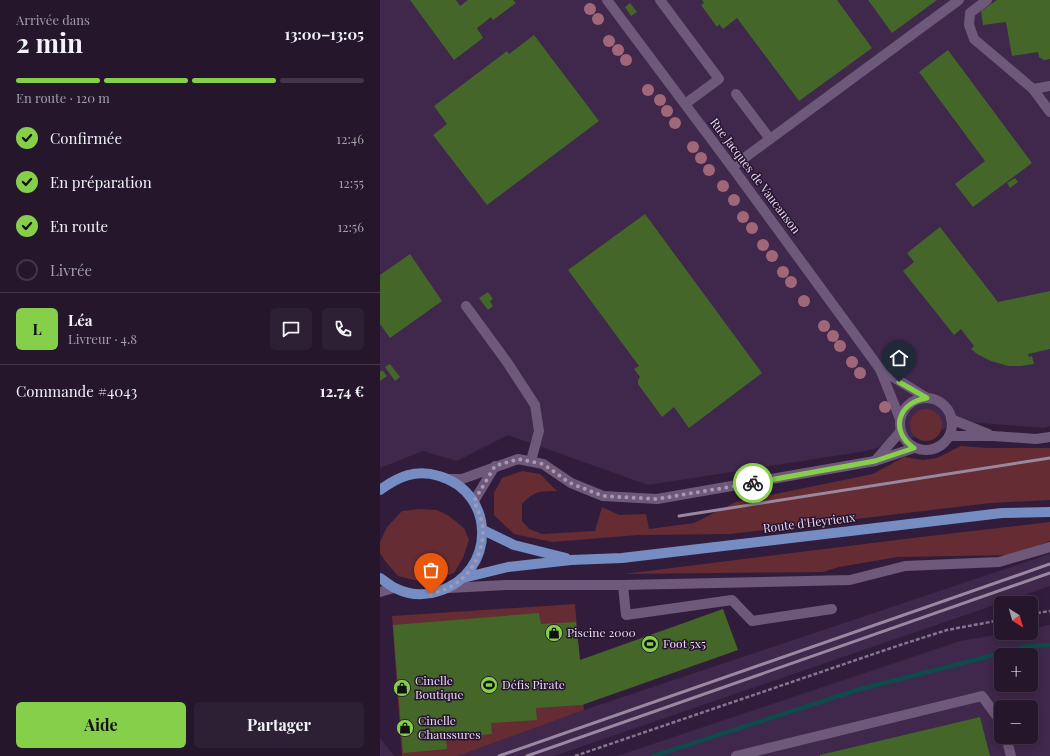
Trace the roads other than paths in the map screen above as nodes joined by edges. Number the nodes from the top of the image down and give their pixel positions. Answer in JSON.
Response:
{"nodes":[{"id":1,"x":607,"y":0,"type":"edge"},
{"id":2,"x":660,"y":0,"type":"edge"},
{"id":3,"x":959,"y":0,"type":"edge"},
{"id":4,"x":987,"y":0,"type":"edge"},
{"id":5,"x":1050,"y":86,"type":"edge"},
{"id":6,"x":1033,"y":89,"type":"junction"},
{"id":7,"x":736,"y":94,"type":"dead end"},
{"id":8,"x":685,"y":104,"type":"junction"},
{"id":9,"x":1050,"y":112,"type":"edge"},
{"id":10,"x":770,"y":139,"type":"junction"},
{"id":11,"x":732,"y":167,"type":"junction"},
{"id":12,"x":466,"y":306,"type":"dead end"},
{"id":13,"x":880,"y":369,"type":"junction"},
{"id":14,"x":927,"y":398,"type":"junction"},
{"id":15,"x":900,"y":418,"type":"junction"},
{"id":16,"x":951,"y":419,"type":"junction"},
{"id":17,"x":900,"y":432,"type":"junction"},
{"id":18,"x":949,"y":436,"type":"junction"},
{"id":19,"x":993,"y":436,"type":"junction"},
{"id":20,"x":1050,"y":437,"type":"edge"},
{"id":21,"x":914,"y":448,"type":"junction"},
{"id":22,"x":875,"y":461,"type":"junction"},
{"id":23,"x":531,"y":462,"type":"junction"},
{"id":24,"x":495,"y":466,"type":"junction"},
{"id":25,"x":449,"y":479,"type":"junction"},
{"id":26,"x":380,"y":490,"type":"edge"},
{"id":27,"x":474,"y":501,"type":"junction"},
{"id":28,"x":1050,"y":512,"type":"edge"},
{"id":29,"x":483,"y":530,"type":"junction"},
{"id":30,"x":1050,"y":547,"type":"edge"},
{"id":31,"x":571,"y":560,"type":"junction"},
{"id":32,"x":380,"y":578,"type":"edge"},
{"id":33,"x":463,"y":578,"type":"junction"},
{"id":34,"x":623,"y":585,"type":"junction"},
{"id":35,"x":394,"y":588,"type":"junction"},
{"id":36,"x":448,"y":588,"type":"junction"},
{"id":37,"x":380,"y":592,"type":"edge"},
{"id":38,"x":832,"y":610,"type":"dead end"},
{"id":39,"x":994,"y":712,"type":"edge"},
{"id":40,"x":1008,"y":744,"type":"edge"},
{"id":41,"x":746,"y":754,"type":"edge"},
{"id":42,"x":736,"y":756,"type":"edge"},
{"id":43,"x":1011,"y":756,"type":"edge"}],
"edges":[{"from":1,"to":8,"type":"street","name":"Rue Jacques de Vaucanson"},
{"from":2,"to":8,"type":"street"},
{"from":3,"to":10,"type":"street"},
{"from":4,"to":6,"type":"street"},
{"from":5,"to":6,"type":"street"},
{"from":6,"to":9,"type":"street"},
{"from":7,"to":10,"type":"street"},
{"from":8,"to":11,"type":"street","name":"Rue Jacques de Vaucanson"},
{"from":10,"to":11,"type":"street"},
{"from":11,"to":13,"type":"street","name":"Rue Jacques de Vaucanson"},
{"from":12,"to":23,"type":"street"},
{"from":13,"to":14,"type":"street","name":"Rue Jacques de Vaucanson"},
{"from":13,"to":15,"type":"street","name":"Rue Jacques de Vaucanson"},
{"from":14,"to":15,"type":"street"},
{"from":14,"to":16,"type":"street"},
{"from":15,"to":17,"type":"street"},
{"from":16,"to":18,"type":"street"},
{"from":16,"to":19,"type":"street"},
{"from":17,"to":21,"type":"street"},
{"from":17,"to":22,"type":"street"},
{"from":18,"to":19,"type":"street"},
{"from":18,"to":21,"type":"street"},
{"from":19,"to":20,"type":"street"},
{"from":21,"to":22,"type":"street"},
{"from":22,"to":23,"type":"street"},
{"from":23,"to":24,"type":"street"},
{"from":24,"to":25,"type":"street"},
{"from":24,"to":27,"type":"street"},
{"from":25,"to":26,"type":"main road"},
{"from":25,"to":27,"type":"main road"},
{"from":27,"to":29,"type":"main road"},
{"from":28,"to":31,"type":"main road","name":"Route d'Heyrieux"},
{"from":29,"to":31,"type":"main road","name":"Route d'Heyrieux"},
{"from":29,"to":33,"type":"main road"},
{"from":30,"to":34,"type":"street"},
{"from":31,"to":33,"type":"main road","name":"Route d'Heyrieux"},
{"from":32,"to":35,"type":"main road"},
{"from":33,"to":36,"type":"main road"},
{"from":34,"to":36,"type":"street"},
{"from":34,"to":38,"type":"street"},
{"from":35,"to":36,"type":"main road"},
{"from":35,"to":37,"type":"street"},
{"from":39,"to":41,"type":"street"},
{"from":40,"to":43,"type":"street"},
{"from":41,"to":42,"type":"street"}]}
